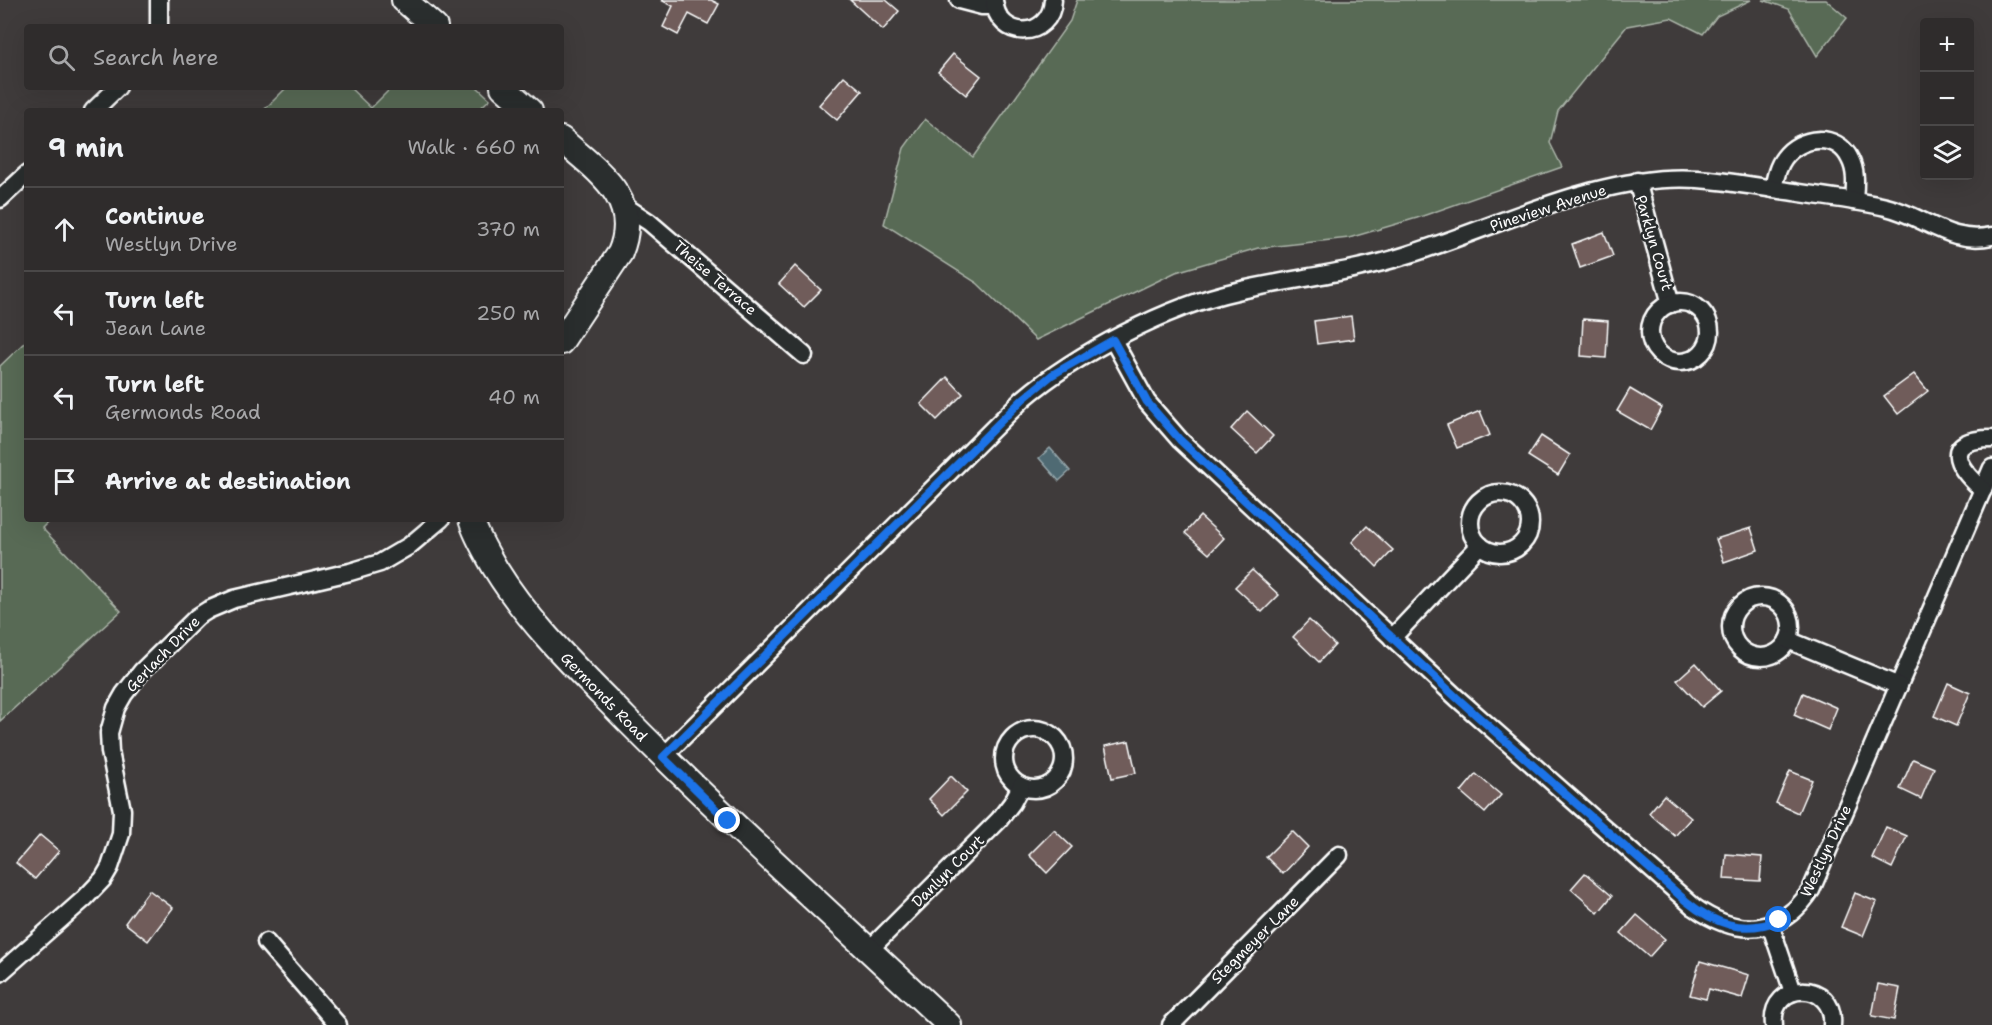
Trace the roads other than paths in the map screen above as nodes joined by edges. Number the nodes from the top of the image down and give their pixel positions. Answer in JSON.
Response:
{"nodes":[{"id":1,"x":159,"y":0,"type":"edge"},
{"id":2,"x":404,"y":0,"type":"edge"},
{"id":3,"x":959,"y":0,"type":"edge"},
{"id":4,"x":1053,"y":0,"type":"edge"},
{"id":5,"x":994,"y":3,"type":"edge"},
{"id":6,"x":159,"y":24,"type":"edge"},
{"id":7,"x":432,"y":24,"type":"edge"},
{"id":8,"x":115,"y":90,"type":"edge"},
{"id":9,"x":506,"y":90,"type":"edge"},
{"id":10,"x":96,"y":108,"type":"edge"},
{"id":11,"x":527,"y":108,"type":"edge"},
{"id":12,"x":564,"y":142,"type":"edge"},
{"id":13,"x":24,"y":177,"type":"edge"},
{"id":14,"x":1636,"y":181,"type":"junction"},
{"id":15,"x":1773,"y":189,"type":"junction"},
{"id":16,"x":0,"y":199,"type":"edge"},
{"id":17,"x":1854,"y":201,"type":"junction"},
{"id":18,"x":623,"y":205,"type":"junction"},
{"id":19,"x":1992,"y":236,"type":"edge"},
{"id":20,"x":1671,"y":304,"type":"dead end"},
{"id":21,"x":564,"y":337,"type":"edge"},
{"id":22,"x":1113,"y":340,"type":"junction"},
{"id":23,"x":804,"y":355,"type":"dead end"},
{"id":24,"x":1992,"y":439,"type":"edge"},
{"id":25,"x":1992,"y":468,"type":"edge"},
{"id":26,"x":1983,"y":490,"type":"junction"},
{"id":27,"x":437,"y":522,"type":"edge"},
{"id":28,"x":472,"y":522,"type":"edge"},
{"id":29,"x":1480,"y":545,"type":"dead end"},
{"id":30,"x":1392,"y":638,"type":"junction"},
{"id":31,"x":1788,"y":640,"type":"dead end"},
{"id":32,"x":1899,"y":687,"type":"junction"},
{"id":33,"x":663,"y":757,"type":"junction"},
{"id":34,"x":1022,"y":786,"type":"dead end"},
{"id":35,"x":1339,"y":855,"type":"dead end"},
{"id":36,"x":1770,"y":924,"type":"junction"},
{"id":37,"x":266,"y":942,"type":"dead end"},
{"id":38,"x":869,"y":950,"type":"junction"},
{"id":39,"x":0,"y":973,"type":"edge"},
{"id":40,"x":1793,"y":992,"type":"junction"},
{"id":41,"x":338,"y":1025,"type":"edge"},
{"id":42,"x":949,"y":1025,"type":"edge"},
{"id":43,"x":1171,"y":1025,"type":"edge"},
{"id":44,"x":1774,"y":1025,"type":"edge"},
{"id":45,"x":1832,"y":1025,"type":"edge"}],
"edges":[{"from":1,"to":6,"type":"street"},
{"from":2,"to":7,"type":"street"},
{"from":3,"to":5,"type":"street"},
{"from":4,"to":5,"type":"street"},
{"from":8,"to":10,"type":"street"},
{"from":9,"to":11,"type":"street"},
{"from":12,"to":18,"type":"street"},
{"from":13,"to":16,"type":"street"},
{"from":14,"to":15,"type":"street","name":"Pineview Avenue"},
{"from":14,"to":20,"type":"street","name":"Parklyn Court"},
{"from":14,"to":22,"type":"street","name":"Pineview Avenue"},
{"from":15,"to":17,"type":"street","name":"Pineview Avenue"},
{"from":15,"to":17,"type":"street"},
{"from":17,"to":19,"type":"street","name":"Pineview Avenue"},
{"from":18,"to":21,"type":"street"},
{"from":18,"to":23,"type":"street","name":"Theise Terrace"},
{"from":22,"to":30,"type":"street","name":"Westlyn Drive"},
{"from":22,"to":33,"type":"street","name":"Pineview Avenue"},
{"from":24,"to":26,"type":"street"},
{"from":25,"to":26,"type":"street","name":"Westlyn Drive"},
{"from":26,"to":32,"type":"street","name":"Westlyn Drive"},
{"from":27,"to":39,"type":"street","name":"Gerlach Drive"},
{"from":28,"to":33,"type":"street","name":"Germonds Road"},
{"from":29,"to":30,"type":"street"},
{"from":30,"to":36,"type":"street","name":"Westlyn Drive"},
{"from":31,"to":32,"type":"street"},
{"from":32,"to":36,"type":"street","name":"Westlyn Drive"},
{"from":33,"to":38,"type":"street","name":"Germonds Road"},
{"from":34,"to":38,"type":"street","name":"Danlyn Court"},
{"from":35,"to":43,"type":"street","name":"Stegmeyer Lane"},
{"from":36,"to":40,"type":"street"},
{"from":37,"to":41,"type":"street"},
{"from":38,"to":42,"type":"street","name":"Germonds Road"},
{"from":40,"to":44,"type":"street"},
{"from":40,"to":45,"type":"street"}]}
